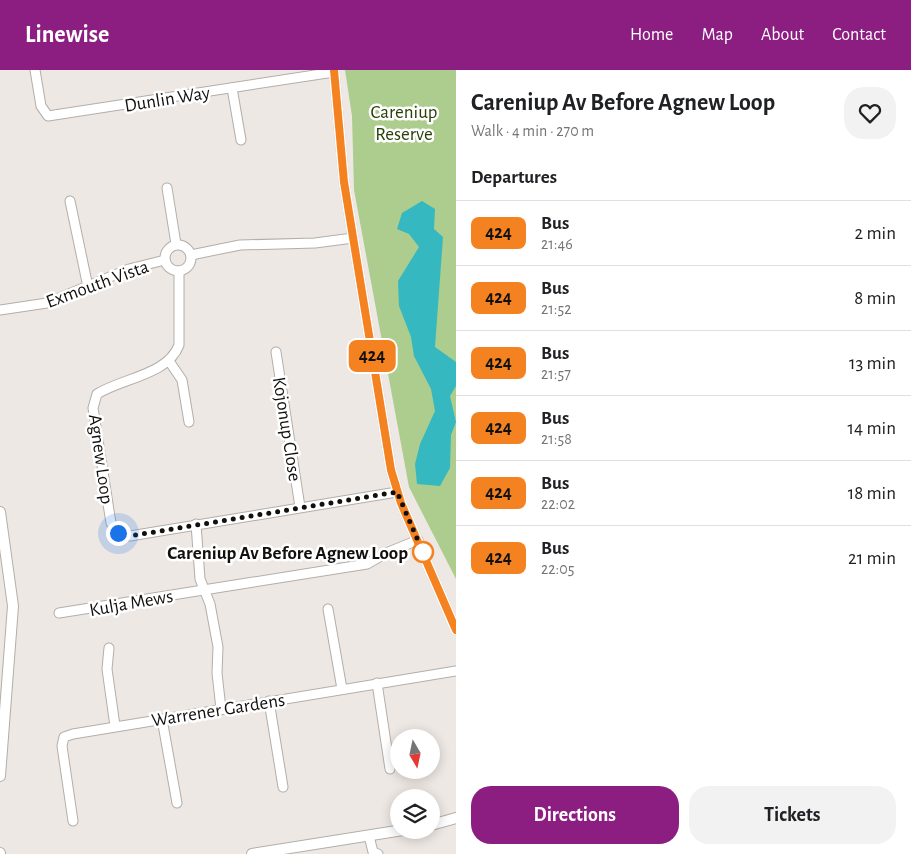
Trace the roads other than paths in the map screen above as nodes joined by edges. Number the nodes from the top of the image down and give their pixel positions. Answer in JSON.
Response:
{"nodes":[{"id":1,"x":35,"y":70,"type":"edge"},
{"id":2,"x":334,"y":71,"type":"edge"},
{"id":3,"x":232,"y":88,"type":"junction"},
{"id":4,"x":241,"y":140,"type":"dead end"},
{"id":5,"x":166,"y":188,"type":"dead end"},
{"id":6,"x":70,"y":201,"type":"dead end"},
{"id":7,"x":353,"y":238,"type":"junction"},
{"id":8,"x":176,"y":244,"type":"junction"},
{"id":9,"x":191,"y":255,"type":"junction"},
{"id":10,"x":165,"y":260,"type":"junction"},
{"id":11,"x":179,"y":271,"type":"junction"},
{"id":12,"x":88,"y":287,"type":"junction"},
{"id":13,"x":0,"y":310,"type":"edge"},
{"id":14,"x":276,"y":352,"type":"dead end"},
{"id":15,"x":170,"y":361,"type":"junction"},
{"id":16,"x":189,"y":422,"type":"dead end"},
{"id":17,"x":397,"y":492,"type":"junction"},
{"id":18,"x":300,"y":507,"type":"junction"},
{"id":19,"x":0,"y":512,"type":"edge"},
{"id":20,"x":196,"y":524,"type":"junction"},
{"id":21,"x":418,"y":540,"type":"junction"},
{"id":22,"x":4,"y":560,"type":"edge"},
{"id":23,"x":203,"y":590,"type":"junction"},
{"id":24,"x":328,"y":609,"type":"dead end"},
{"id":25,"x":58,"y":613,"type":"dead end"},
{"id":26,"x":456,"y":630,"type":"edge"},
{"id":27,"x":109,"y":648,"type":"dead end"},
{"id":28,"x":5,"y":658,"type":"edge"},
{"id":29,"x":456,"y":672,"type":"edge"},
{"id":30,"x":377,"y":683,"type":"junction"},
{"id":31,"x":342,"y":689,"type":"junction"},
{"id":32,"x":269,"y":701,"type":"junction"},
{"id":33,"x":221,"y":709,"type":"junction"},
{"id":34,"x":162,"y":719,"type":"junction"},
{"id":35,"x":115,"y":726,"type":"junction"},
{"id":36,"x":2,"y":751,"type":"edge"},
{"id":37,"x":390,"y":768,"type":"dead end"},
{"id":38,"x":0,"y":776,"type":"edge"},
{"id":39,"x":283,"y":786,"type":"dead end"},
{"id":40,"x":177,"y":803,"type":"dead end"},
{"id":41,"x":456,"y":818,"type":"edge"},
{"id":42,"x":73,"y":821,"type":"dead end"},
{"id":43,"x":440,"y":823,"type":"edge"},
{"id":44,"x":440,"y":825,"type":"edge"},
{"id":45,"x":456,"y":825,"type":"edge"},
{"id":46,"x":390,"y":832,"type":"edge"},
{"id":47,"x":369,"y":836,"type":"junction"},
{"id":48,"x":252,"y":854,"type":"edge"},
{"id":49,"x":378,"y":854,"type":"edge"}],
"edges":[{"from":1,"to":3,"type":"street","name":"Dunlin Way"},
{"from":2,"to":3,"type":"street","name":"Dunlin Way"},
{"from":2,"to":7,"type":"street"},
{"from":3,"to":4,"type":"street"},
{"from":5,"to":8,"type":"street"},
{"from":6,"to":12,"type":"street"},
{"from":7,"to":9,"type":"street"},
{"from":7,"to":17,"type":"street"},
{"from":8,"to":9,"type":"street"},
{"from":8,"to":10,"type":"street"},
{"from":9,"to":11,"type":"street"},
{"from":10,"to":11,"type":"street"},
{"from":10,"to":12,"type":"street","name":"Exmouth Vista"},
{"from":11,"to":15,"type":"street"},
{"from":12,"to":13,"type":"street","name":"Exmouth Vista"},
{"from":14,"to":18,"type":"street","name":"Kojonup Close"},
{"from":15,"to":16,"type":"street"},
{"from":15,"to":20,"type":"street","name":"Agnew Loop"},
{"from":17,"to":18,"type":"street","name":"Agnew Loop"},
{"from":17,"to":21,"type":"street"},
{"from":18,"to":20,"type":"street","name":"Agnew Loop"},
{"from":19,"to":22,"type":"street"},
{"from":20,"to":23,"type":"street"},
{"from":21,"to":23,"type":"street","name":"Kulja Mews"},
{"from":21,"to":26,"type":"street"},
{"from":22,"to":28,"type":"street"},
{"from":23,"to":25,"type":"street","name":"Kulja Mews"},
{"from":23,"to":33,"type":"street"},
{"from":24,"to":31,"type":"street"},
{"from":27,"to":35,"type":"street"},
{"from":28,"to":36,"type":"street"},
{"from":29,"to":30,"type":"street","name":"Warrener Gardens"},
{"from":30,"to":31,"type":"street","name":"Warrener Gardens"},
{"from":30,"to":37,"type":"street"},
{"from":31,"to":32,"type":"street","name":"Warrener Gardens"},
{"from":32,"to":33,"type":"street","name":"Warrener Gardens"},
{"from":32,"to":39,"type":"street"},
{"from":33,"to":34,"type":"street","name":"Warrener Gardens"},
{"from":34,"to":35,"type":"street","name":"Warrener Gardens"},
{"from":34,"to":40,"type":"street"},
{"from":35,"to":42,"type":"street","name":"Warrener Gardens"},
{"from":36,"to":38,"type":"street"},
{"from":41,"to":43,"type":"street"},
{"from":44,"to":45,"type":"street"},
{"from":46,"to":47,"type":"street"},
{"from":47,"to":48,"type":"street"},
{"from":47,"to":49,"type":"street"}]}
